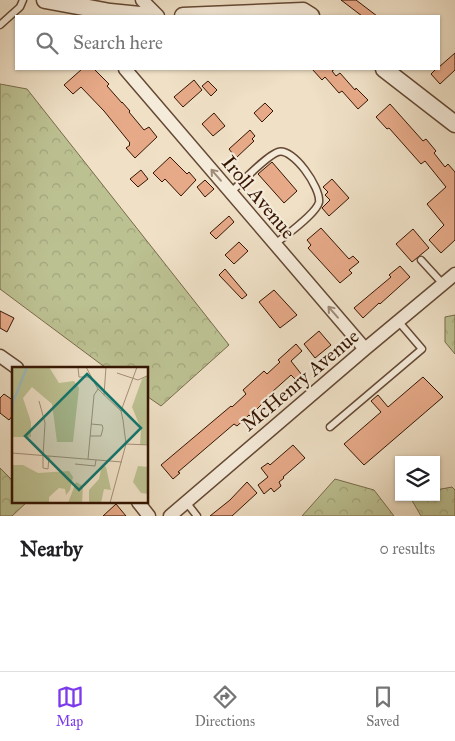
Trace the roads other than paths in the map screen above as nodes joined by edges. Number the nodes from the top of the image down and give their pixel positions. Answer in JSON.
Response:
{"nodes":[{"id":1,"x":23,"y":0,"type":"edge"},
{"id":2,"x":45,"y":0,"type":"edge"},
{"id":3,"x":142,"y":0,"type":"edge"},
{"id":4,"x":304,"y":9,"type":"edge"},
{"id":5,"x":109,"y":14,"type":"edge"},
{"id":6,"x":130,"y":15,"type":"edge"},
{"id":7,"x":157,"y":15,"type":"edge"},
{"id":8,"x":200,"y":15,"type":"edge"},
{"id":9,"x":0,"y":25,"type":"edge"},
{"id":10,"x":126,"y":70,"type":"edge"},
{"id":11,"x":385,"y":70,"type":"edge"},
{"id":12,"x":455,"y":124,"type":"edge"},
{"id":13,"x":230,"y":192,"type":"junction"},
{"id":14,"x":275,"y":244,"type":"junction"},
{"id":15,"x":421,"y":260,"type":"dead end"},
{"id":16,"x":455,"y":274,"type":"edge"},
{"id":17,"x":443,"y":284,"type":"junction"},
{"id":18,"x":398,"y":321,"type":"junction"},
{"id":19,"x":365,"y":349,"type":"junction"},
{"id":20,"x":0,"y":356,"type":"edge"},
{"id":21,"x":16,"y":367,"type":"edge"},
{"id":22,"x":330,"y":427,"type":"dead end"},
{"id":23,"x":186,"y":502,"type":"junction"},
{"id":24,"x":139,"y":503,"type":"edge"},
{"id":25,"x":149,"y":516,"type":"edge"},
{"id":26,"x":170,"y":516,"type":"edge"},
{"id":27,"x":197,"y":516,"type":"edge"}],
"edges":[{"from":1,"to":9,"type":"lane"},
{"from":2,"to":5,"type":"street"},
{"from":3,"to":7,"type":"street"},
{"from":4,"to":8,"type":"street"},
{"from":5,"to":6,"type":"street"},
{"from":13,"to":10,"type":"street","name":"Iroll Avenue","one_way":true},
{"from":11,"to":12,"type":"street"},
{"from":13,"to":14,"type":"street","name":"Iroll Avenue"},
{"from":13,"to":14,"type":"lane"},
{"from":19,"to":14,"type":"street","name":"Iroll Avenue","one_way":true},
{"from":15,"to":17,"type":"lane"},
{"from":16,"to":17,"type":"street","name":"McHenry Avenue"},
{"from":17,"to":18,"type":"street","name":"McHenry Avenue"},
{"from":18,"to":19,"type":"street","name":"McHenry Avenue"},
{"from":18,"to":22,"type":"lane"},
{"from":19,"to":23,"type":"street","name":"McHenry Avenue"},
{"from":20,"to":21,"type":"street"},
{"from":23,"to":26,"type":"street","name":"McHenry Avenue"},
{"from":23,"to":27,"type":"lane"},
{"from":24,"to":25,"type":"street"}]}
